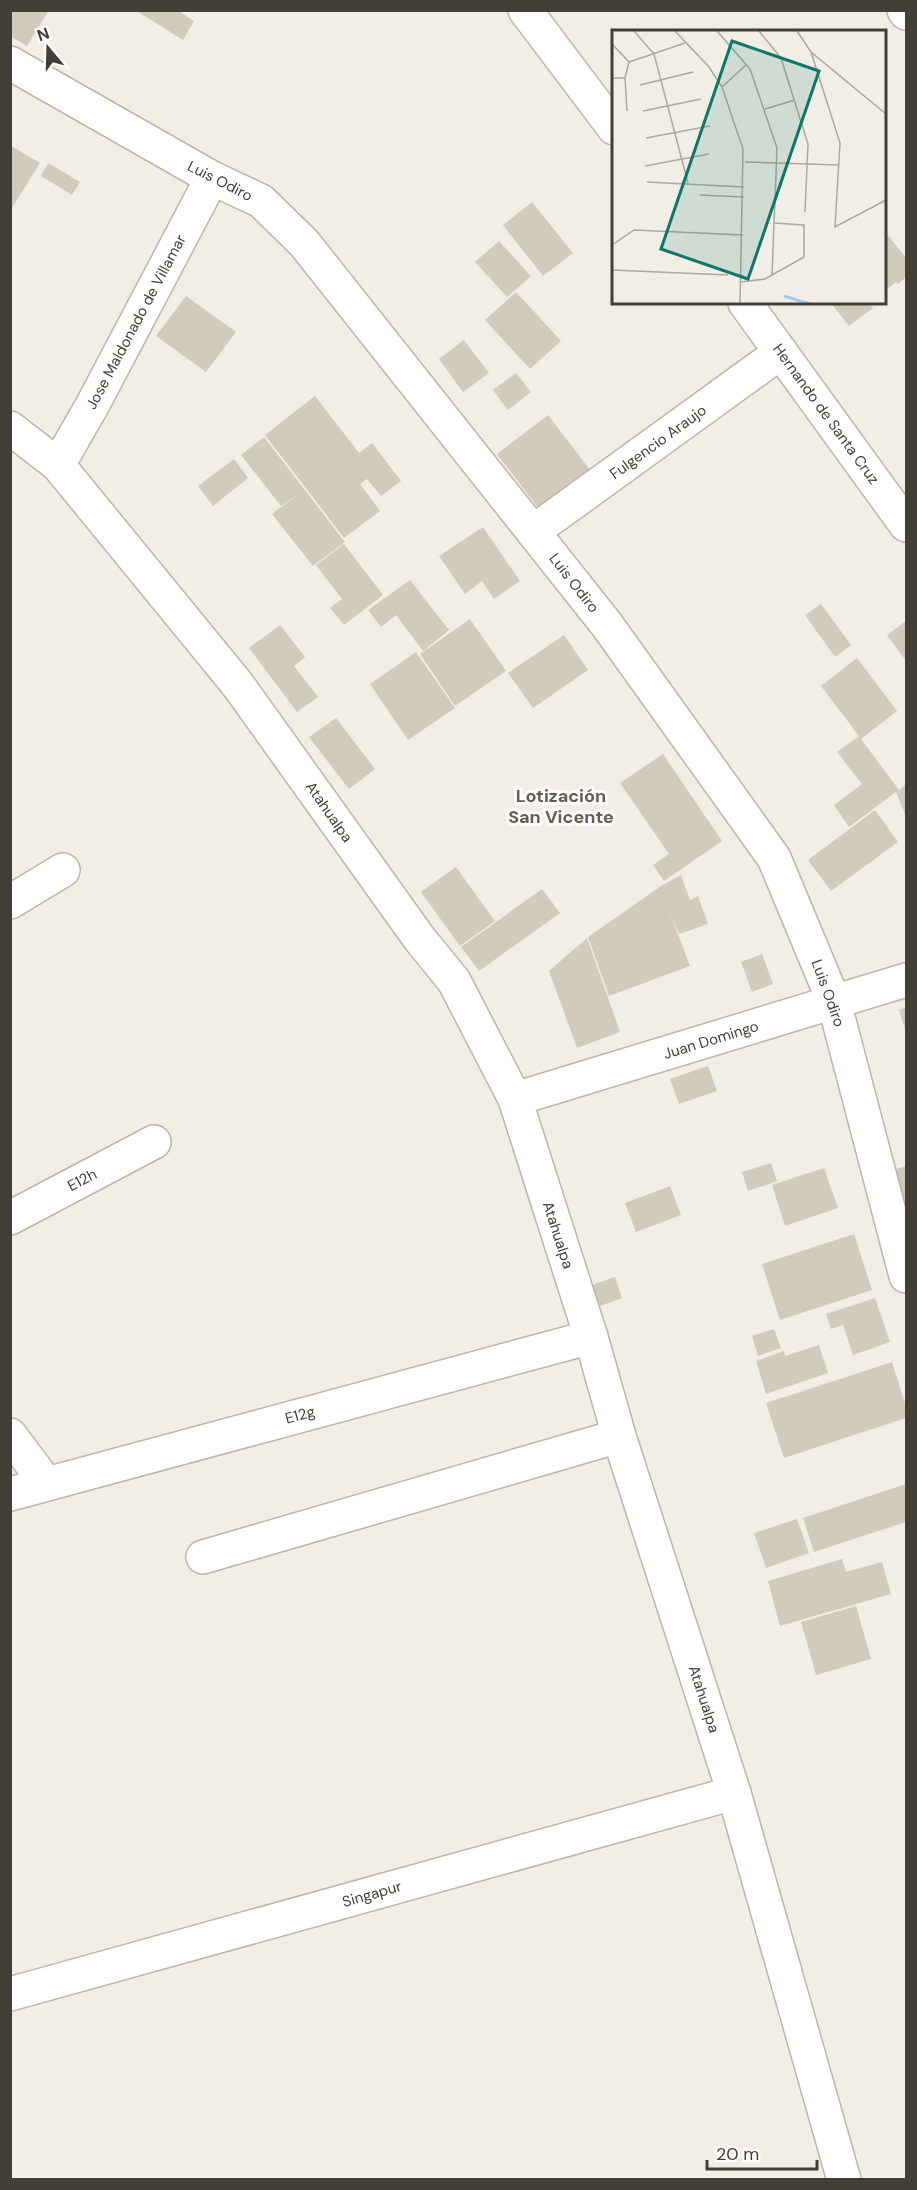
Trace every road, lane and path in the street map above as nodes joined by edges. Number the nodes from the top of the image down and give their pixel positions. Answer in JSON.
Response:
{"nodes":[{"id":1,"x":525,"y":10,"type":"edge"},
{"id":2,"x":10,"y":63,"type":"edge"},
{"id":3,"x":612,"y":125,"type":"edge"},
{"id":4,"x":212,"y":178,"type":"junction"},
{"id":5,"x":746,"y":304,"type":"edge"},
{"id":6,"x":781,"y":352,"type":"junction"},
{"id":7,"x":10,"y":428,"type":"edge"},
{"id":8,"x":58,"y":465,"type":"junction"},
{"id":9,"x":906,"y":525,"type":"edge"},
{"id":10,"x":534,"y":531,"type":"junction"},
{"id":11,"x":63,"y":870,"type":"dead end"},
{"id":12,"x":10,"y":902,"type":"edge"},
{"id":13,"x":906,"y":980,"type":"edge"},
{"id":14,"x":834,"y":1002,"type":"junction"},
{"id":15,"x":515,"y":1100,"type":"junction"},
{"id":16,"x":154,"y":1142,"type":"dead end"},
{"id":17,"x":10,"y":1218,"type":"edge"},
{"id":18,"x":906,"y":1276,"type":"edge"},
{"id":19,"x":591,"y":1337,"type":"junction"},
{"id":20,"x":10,"y":1436,"type":"edge"},
{"id":21,"x":619,"y":1436,"type":"junction"},
{"id":22,"x":46,"y":1483,"type":"junction"},
{"id":23,"x":10,"y":1494,"type":"edge"},
{"id":24,"x":203,"y":1557,"type":"dead end"},
{"id":25,"x":734,"y":1793,"type":"junction"},
{"id":26,"x":10,"y":1994,"type":"edge"},
{"id":27,"x":844,"y":2180,"type":"edge"}],
"edges":[{"from":1,"to":3,"type":"street"},
{"from":2,"to":4,"type":"street","name":"Luis Odiro"},
{"from":4,"to":8,"type":"street","name":"Jose Maldonado de Villamar"},
{"from":4,"to":10,"type":"street","name":"Luis Odiro"},
{"from":5,"to":6,"type":"street","name":"Hernando de Santa Cruz"},
{"from":6,"to":9,"type":"street","name":"Hernando de Santa Cruz"},
{"from":6,"to":10,"type":"street","name":"Fulgencio Araujo"},
{"from":7,"to":8,"type":"street","name":"Atahualpa"},
{"from":8,"to":15,"type":"street","name":"Atahualpa"},
{"from":10,"to":14,"type":"street","name":"Luis Odiro"},
{"from":11,"to":12,"type":"street"},
{"from":13,"to":14,"type":"street","name":"Juan Domingo"},
{"from":14,"to":15,"type":"street","name":"Juan Domingo"},
{"from":14,"to":18,"type":"street","name":"Luis Odiro"},
{"from":15,"to":19,"type":"street","name":"Atahualpa"},
{"from":16,"to":17,"type":"street","name":"E12h"},
{"from":19,"to":21,"type":"street","name":"Atahualpa"},
{"from":19,"to":22,"type":"street","name":"E12g"},
{"from":20,"to":22,"type":"street"},
{"from":21,"to":24,"type":"street"},
{"from":21,"to":25,"type":"street","name":"Atahualpa"},
{"from":22,"to":23,"type":"street","name":"E12g"},
{"from":25,"to":26,"type":"street","name":"Singapur"},
{"from":25,"to":27,"type":"street","name":"Atahualpa"}]}
